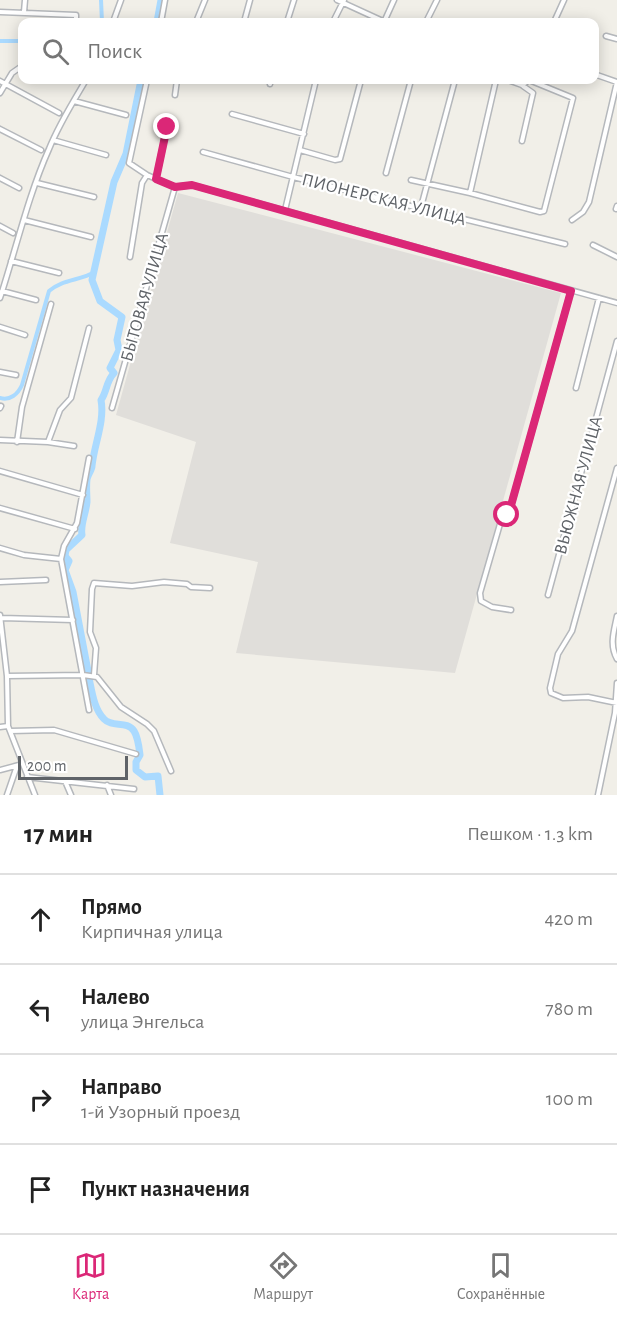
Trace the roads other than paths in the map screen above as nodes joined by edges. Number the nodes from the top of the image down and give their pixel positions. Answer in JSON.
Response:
{"nodes":[{"id":1,"x":25,"y":0,"type":"edge"},
{"id":2,"x":121,"y":0,"type":"edge"},
{"id":3,"x":165,"y":0,"type":"edge"},
{"id":4,"x":205,"y":0,"type":"edge"},
{"id":5,"x":250,"y":0,"type":"edge"},
{"id":6,"x":294,"y":0,"type":"edge"},
{"id":7,"x":338,"y":0,"type":"edge"},
{"id":8,"x":394,"y":0,"type":"edge"},
{"id":9,"x":437,"y":0,"type":"edge"},
{"id":10,"x":564,"y":0,"type":"edge"},
{"id":11,"x":343,"y":1,"type":"edge"},
{"id":12,"x":0,"y":12,"type":"edge"},
{"id":13,"x":24,"y":12,"type":"junction"},
{"id":14,"x":76,"y":18,"type":"edge"},
{"id":15,"x":114,"y":18,"type":"edge"},
{"id":16,"x":162,"y":18,"type":"edge"},
{"id":17,"x":198,"y":18,"type":"edge"},
{"id":18,"x":245,"y":18,"type":"edge"},
{"id":19,"x":288,"y":18,"type":"edge"},
{"id":20,"x":335,"y":18,"type":"edge"},
{"id":21,"x":372,"y":18,"type":"edge"},
{"id":22,"x":386,"y":18,"type":"edge"},
{"id":23,"x":428,"y":18,"type":"edge"},
{"id":24,"x":556,"y":18,"type":"edge"},
{"id":25,"x":606,"y":36,"type":"dead end"},
{"id":26,"x":617,"y":39,"type":"edge"},
{"id":27,"x":18,"y":69,"type":"edge"},
{"id":28,"x":599,"y":76,"type":"edge"},
{"id":29,"x":0,"y":81,"type":"edge"},
{"id":30,"x":617,"y":82,"type":"edge"},
{"id":31,"x":5,"y":84,"type":"junction"},
{"id":32,"x":84,"y":84,"type":"edge"},
{"id":33,"x":146,"y":84,"type":"edge"},
{"id":34,"x":176,"y":84,"type":"edge"},
{"id":35,"x":315,"y":84,"type":"edge"},
{"id":36,"x":361,"y":84,"type":"edge"},
{"id":37,"x":410,"y":84,"type":"edge"},
{"id":38,"x":454,"y":84,"type":"edge"},
{"id":39,"x":495,"y":84,"type":"edge"},
{"id":40,"x":517,"y":84,"type":"edge"},
{"id":41,"x":524,"y":84,"type":"edge"},
{"id":42,"x":539,"y":84,"type":"edge"},
{"id":43,"x":522,"y":86,"type":"junction"},
{"id":44,"x":0,"y":93,"type":"edge"},
{"id":45,"x":175,"y":95,"type":"dead end"},
{"id":46,"x":74,"y":101,"type":"junction"},
{"id":47,"x":59,"y":113,"type":"dead end"},
{"id":48,"x":232,"y":114,"type":"dead end"},
{"id":49,"x":126,"y":115,"type":"dead end"},
{"id":50,"x":167,"y":127,"type":"dead end"},
{"id":51,"x":0,"y":129,"type":"edge"},
{"id":52,"x":304,"y":134,"type":"junction"},
{"id":53,"x":53,"y":140,"type":"junction"},
{"id":54,"x":522,"y":141,"type":"dead end"},
{"id":55,"x":41,"y":150,"type":"dead end"},
{"id":56,"x":300,"y":150,"type":"junction"},
{"id":57,"x":203,"y":152,"type":"dead end"},
{"id":58,"x":106,"y":155,"type":"dead end"},
{"id":59,"x":386,"y":173,"type":"dead end"},
{"id":60,"x":147,"y":175,"type":"junction"},
{"id":61,"x":293,"y":177,"type":"junction"},
{"id":62,"x":0,"y":178,"type":"edge"},
{"id":63,"x":156,"y":179,"type":"junction"},
{"id":64,"x":411,"y":180,"type":"dead end"},
{"id":65,"x":37,"y":183,"type":"junction"},
{"id":66,"x":427,"y":184,"type":"junction"},
{"id":67,"x":175,"y":187,"type":"junction"},
{"id":68,"x":19,"y":188,"type":"dead end"},
{"id":69,"x":470,"y":193,"type":"junction"},
{"id":70,"x":94,"y":197,"type":"dead end"},
{"id":71,"x":421,"y":207,"type":"junction"},
{"id":72,"x":285,"y":210,"type":"junction"},
{"id":73,"x":24,"y":220,"type":"junction"},
{"id":74,"x":572,"y":220,"type":"dead end"},
{"id":75,"x":0,"y":226,"type":"edge"},
{"id":76,"x":13,"y":233,"type":"dead end"},
{"id":77,"x":91,"y":237,"type":"dead end"},
{"id":78,"x":565,"y":244,"type":"dead end"},
{"id":79,"x":593,"y":245,"type":"dead end"},
{"id":80,"x":130,"y":257,"type":"dead end"},
{"id":81,"x":617,"y":257,"type":"edge"},
{"id":82,"x":11,"y":261,"type":"junction"},
{"id":83,"x":59,"y":273,"type":"dead end"},
{"id":84,"x":2,"y":291,"type":"junction"},
{"id":85,"x":571,"y":291,"type":"junction"},
{"id":86,"x":0,"y":298,"type":"edge"},
{"id":87,"x":599,"y":298,"type":"junction"},
{"id":88,"x":36,"y":300,"type":"dead end"},
{"id":89,"x":617,"y":303,"type":"edge"},
{"id":90,"x":51,"y":304,"type":"dead end"},
{"id":91,"x":0,"y":327,"type":"edge"},
{"id":92,"x":88,"y":328,"type":"dead end"},
{"id":93,"x":25,"y":335,"type":"dead end"},
{"id":94,"x":617,"y":341,"type":"edge"},
{"id":95,"x":0,"y":372,"type":"edge"},
{"id":96,"x":16,"y":375,"type":"dead end"},
{"id":97,"x":576,"y":388,"type":"dead end"},
{"id":98,"x":112,"y":408,"type":"dead end"},
{"id":99,"x":0,"y":440,"type":"edge"},
{"id":100,"x":17,"y":442,"type":"junction"},
{"id":101,"x":48,"y":442,"type":"junction"},
{"id":102,"x":74,"y":446,"type":"dead end"},
{"id":103,"x":89,"y":458,"type":"dead end"},
{"id":104,"x":617,"y":468,"type":"edge"},
{"id":105,"x":0,"y":471,"type":"edge"},
{"id":106,"x":83,"y":495,"type":"junction"},
{"id":107,"x":0,"y":508,"type":"edge"},
{"id":108,"x":75,"y":529,"type":"junction"},
{"id":109,"x":0,"y":548,"type":"edge"},
{"id":110,"x":61,"y":559,"type":"junction"},
{"id":111,"x":46,"y":580,"type":"dead end"},
{"id":112,"x":0,"y":582,"type":"edge"},
{"id":113,"x":210,"y":588,"type":"dead end"},
{"id":114,"x":548,"y":595,"type":"dead end"},
{"id":115,"x":511,"y":610,"type":"dead end"},
{"id":116,"x":1,"y":616,"type":"edge"},
{"id":117,"x":617,"y":616,"type":"edge"},
{"id":118,"x":73,"y":620,"type":"junction"},
{"id":119,"x":615,"y":636,"type":"edge"},
{"id":120,"x":2,"y":641,"type":"edge"},
{"id":121,"x":617,"y":659,"type":"edge"},
{"id":122,"x":0,"y":671,"type":"edge"},
{"id":123,"x":6,"y":674,"type":"junction"},
{"id":124,"x":83,"y":675,"type":"junction"},
{"id":125,"x":94,"y":675,"type":"junction"},
{"id":126,"x":617,"y":683,"type":"edge"},
{"id":127,"x":616,"y":703,"type":"edge"},
{"id":128,"x":89,"y":710,"type":"dead end"},
{"id":129,"x":4,"y":727,"type":"edge"},
{"id":130,"x":136,"y":754,"type":"dead end"},
{"id":131,"x":20,"y":765,"type":"junction"},
{"id":132,"x":0,"y":770,"type":"edge"},
{"id":133,"x":171,"y":771,"type":"dead end"},
{"id":134,"x":27,"y":777,"type":"junction"},
{"id":135,"x":65,"y":781,"type":"junction"},
{"id":136,"x":106,"y":784,"type":"junction"},
{"id":137,"x":134,"y":789,"type":"dead end"},
{"id":138,"x":598,"y":793,"type":"edge"},
{"id":139,"x":7,"y":795,"type":"edge"},
{"id":140,"x":35,"y":795,"type":"edge"},
{"id":141,"x":71,"y":795,"type":"edge"},
{"id":142,"x":111,"y":795,"type":"edge"}],
"edges":[{"from":1,"to":13,"type":"street"},
{"from":2,"to":15,"type":"street"},
{"from":3,"to":16,"type":"street"},
{"from":4,"to":17,"type":"street"},
{"from":5,"to":18,"type":"street"},
{"from":6,"to":19,"type":"street"},
{"from":7,"to":11,"type":"street"},
{"from":8,"to":22,"type":"street"},
{"from":9,"to":23,"type":"street"},
{"from":10,"to":24,"type":"street"},
{"from":11,"to":20,"type":"street"},
{"from":11,"to":21,"type":"street"},
{"from":12,"to":13,"type":"street"},
{"from":13,"to":14,"type":"street"},
{"from":25,"to":26,"type":"street"},
{"from":27,"to":31,"type":"street"},
{"from":28,"to":30,"type":"street"},
{"from":29,"to":31,"type":"street"},
{"from":30,"to":74,"type":"street"},
{"from":31,"to":44,"type":"street"},
{"from":31,"to":47,"type":"street"},
{"from":32,"to":46,"type":"street"},
{"from":33,"to":60,"type":"street"},
{"from":34,"to":45,"type":"street"},
{"from":35,"to":52,"type":"street"},
{"from":36,"to":56,"type":"street"},
{"from":37,"to":59,"type":"street"},
{"from":38,"to":66,"type":"street"},
{"from":39,"to":69,"type":"street"},
{"from":40,"to":43,"type":"street"},
{"from":41,"to":43,"type":"street"},
{"from":42,"to":69,"type":"street"},
{"from":43,"to":54,"type":"street"},
{"from":46,"to":49,"type":"street"},
{"from":46,"to":53,"type":"street"},
{"from":48,"to":52,"type":"street"},
{"from":50,"to":63,"type":"street"},
{"from":51,"to":55,"type":"street"},
{"from":52,"to":56,"type":"street"},
{"from":53,"to":58,"type":"street"},
{"from":53,"to":65,"type":"street"},
{"from":56,"to":61,"type":"street"},
{"from":57,"to":61,"type":"street","name":"ПИОНЕРСКАЯ УЛИЦА"},
{"from":60,"to":63,"type":"street"},
{"from":60,"to":80,"type":"street"},
{"from":61,"to":71,"type":"street","name":"ПИОНЕРСКАЯ УЛИЦА"},
{"from":61,"to":72,"type":"street"},
{"from":62,"to":68,"type":"street"},
{"from":63,"to":67,"type":"street"},
{"from":64,"to":66,"type":"street"},
{"from":65,"to":70,"type":"street"},
{"from":65,"to":73,"type":"street"},
{"from":66,"to":69,"type":"street"},
{"from":66,"to":71,"type":"street"},
{"from":67,"to":72,"type":"street"},
{"from":67,"to":98,"type":"street","name":"БЫТОВАЯ УЛИЦА"},
{"from":71,"to":78,"type":"street","name":"ПИОНЕРСКАЯ УЛИЦА"},
{"from":72,"to":85,"type":"street"},
{"from":73,"to":77,"type":"street"},
{"from":73,"to":82,"type":"street"},
{"from":75,"to":76,"type":"street"},
{"from":79,"to":81,"type":"street"},
{"from":82,"to":83,"type":"street"},
{"from":82,"to":84,"type":"street"},
{"from":84,"to":86,"type":"street"},
{"from":84,"to":88,"type":"street"},
{"from":85,"to":87,"type":"street"},
{"from":85,"to":115,"type":"street"},
{"from":87,"to":89,"type":"street"},
{"from":87,"to":97,"type":"street"},
{"from":90,"to":100,"type":"street"},
{"from":91,"to":93,"type":"street"},
{"from":92,"to":101,"type":"street"},
{"from":94,"to":114,"type":"street","name":"ВЬЮЖНАЯ УЛИЦА"},
{"from":95,"to":96,"type":"street"},
{"from":99,"to":100,"type":"street"},
{"from":100,"to":101,"type":"street"},
{"from":101,"to":102,"type":"street"},
{"from":103,"to":106,"type":"street"},
{"from":104,"to":127,"type":"street"},
{"from":105,"to":106,"type":"street"},
{"from":106,"to":108,"type":"street"},
{"from":107,"to":108,"type":"street"},
{"from":108,"to":110,"type":"street"},
{"from":109,"to":110,"type":"street"},
{"from":110,"to":118,"type":"street"},
{"from":111,"to":112,"type":"street"},
{"from":113,"to":125,"type":"street"},
{"from":116,"to":118,"type":"street"},
{"from":116,"to":120,"type":"street"},
{"from":117,"to":119,"type":"street"},
{"from":118,"to":124,"type":"street"},
{"from":119,"to":121,"type":"street"},
{"from":120,"to":123,"type":"street"},
{"from":122,"to":123,"type":"street"},
{"from":123,"to":124,"type":"street"},
{"from":123,"to":129,"type":"street"},
{"from":124,"to":125,"type":"street"},
{"from":124,"to":128,"type":"street"},
{"from":125,"to":133,"type":"street"},
{"from":126,"to":127,"type":"street"},
{"from":127,"to":138,"type":"street"},
{"from":129,"to":130,"type":"street"},
{"from":129,"to":131,"type":"street"},
{"from":131,"to":132,"type":"street"},
{"from":131,"to":134,"type":"street"},
{"from":131,"to":139,"type":"street"},
{"from":134,"to":135,"type":"street"},
{"from":134,"to":140,"type":"street"},
{"from":135,"to":136,"type":"street"},
{"from":135,"to":141,"type":"street"},
{"from":136,"to":137,"type":"street"},
{"from":136,"to":142,"type":"street"}]}
